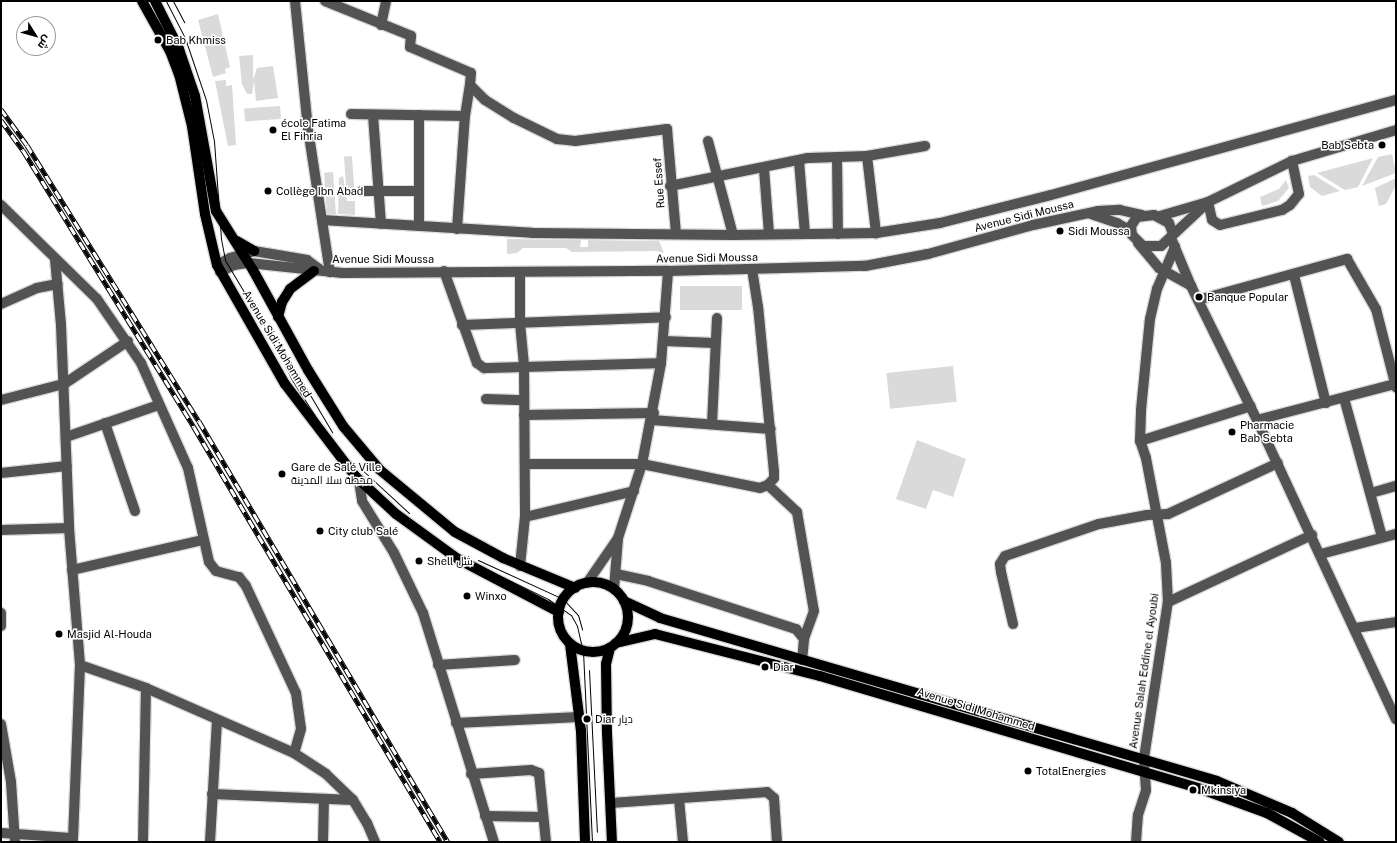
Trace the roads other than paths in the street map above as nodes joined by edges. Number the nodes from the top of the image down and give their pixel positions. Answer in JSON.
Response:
{"nodes":[{"id":1,"x":142,"y":1,"type":"edge"},
{"id":2,"x":155,"y":1,"type":"edge"},
{"id":3,"x":295,"y":1,"type":"edge"},
{"id":4,"x":325,"y":1,"type":"edge"},
{"id":5,"x":386,"y":1,"type":"edge"},
{"id":6,"x":381,"y":25,"type":"junction"},
{"id":7,"x":470,"y":85,"type":"junction"},
{"id":8,"x":1396,"y":100,"type":"edge"},
{"id":9,"x":351,"y":114,"type":"dead end"},
{"id":10,"x":373,"y":115,"type":"junction"},
{"id":11,"x":418,"y":115,"type":"junction"},
{"id":12,"x":465,"y":116,"type":"junction"},
{"id":13,"x":1396,"y":130,"type":"edge"},
{"id":14,"x":708,"y":141,"type":"dead end"},
{"id":15,"x":925,"y":146,"type":"dead end"},
{"id":16,"x":867,"y":156,"type":"junction"},
{"id":17,"x":837,"y":157,"type":"junction"},
{"id":18,"x":799,"y":160,"type":"junction"},
{"id":19,"x":1292,"y":161,"type":"junction"},
{"id":20,"x":764,"y":169,"type":"junction"},
{"id":21,"x":719,"y":178,"type":"junction"},
{"id":22,"x":670,"y":186,"type":"junction"},
{"id":23,"x":362,"y":191,"type":"dead end"},
{"id":24,"x":379,"y":191,"type":"junction"},
{"id":25,"x":418,"y":191,"type":"junction"},
{"id":26,"x":1208,"y":202,"type":"junction"},
{"id":27,"x":1,"y":205,"type":"edge"},
{"id":28,"x":1087,"y":214,"type":"junction"},
{"id":29,"x":1142,"y":215,"type":"junction"},
{"id":30,"x":1160,"y":216,"type":"junction"},
{"id":31,"x":322,"y":220,"type":"junction"},
{"id":32,"x":381,"y":224,"type":"junction"},
{"id":33,"x":419,"y":226,"type":"junction"},
{"id":34,"x":457,"y":229,"type":"junction"},
{"id":35,"x":1130,"y":231,"type":"junction"},
{"id":36,"x":876,"y":233,"type":"junction"},
{"id":37,"x":676,"y":234,"type":"junction"},
{"id":38,"x":769,"y":234,"type":"junction"},
{"id":39,"x":805,"y":234,"type":"junction"},
{"id":40,"x":838,"y":234,"type":"junction"},
{"id":41,"x":733,"y":235,"type":"junction"},
{"id":42,"x":1173,"y":239,"type":"junction"},
{"id":43,"x":234,"y":240,"type":"junction"},
{"id":44,"x":1137,"y":242,"type":"junction"},
{"id":45,"x":254,"y":251,"type":"junction"},
{"id":46,"x":243,"y":254,"type":"junction"},
{"id":47,"x":55,"y":259,"type":"junction"},
{"id":48,"x":249,"y":263,"type":"junction"},
{"id":49,"x":218,"y":268,"type":"junction"},
{"id":50,"x":752,"y":270,"type":"junction"},
{"id":51,"x":322,"y":271,"type":"junction"},
{"id":52,"x":444,"y":271,"type":"junction"},
{"id":53,"x":668,"y":271,"type":"junction"},
{"id":54,"x":1164,"y":271,"type":"junction"},
{"id":55,"x":520,"y":272,"type":"junction"},
{"id":56,"x":1294,"y":275,"type":"junction"},
{"id":57,"x":58,"y":284,"type":"junction"},
{"id":58,"x":1191,"y":286,"type":"junction"},
{"id":59,"x":1198,"y":300,"type":"junction"},
{"id":60,"x":1,"y":304,"type":"edge"},
{"id":61,"x":278,"y":317,"type":"junction"},
{"id":62,"x":666,"y":317,"type":"junction"},
{"id":63,"x":717,"y":318,"type":"dead end"},
{"id":64,"x":520,"y":323,"type":"junction"},
{"id":65,"x":462,"y":325,"type":"junction"},
{"id":66,"x":128,"y":341,"type":"junction"},
{"id":67,"x":664,"y":341,"type":"junction"},
{"id":68,"x":715,"y":342,"type":"junction"},
{"id":69,"x":661,"y":363,"type":"junction"},
{"id":70,"x":524,"y":365,"type":"junction"},
{"id":71,"x":64,"y":384,"type":"junction"},
{"id":72,"x":1396,"y":386,"type":"edge"},
{"id":73,"x":1344,"y":398,"type":"junction"},
{"id":74,"x":486,"y":399,"type":"dead end"},
{"id":75,"x":1,"y":400,"type":"edge"},
{"id":76,"x":524,"y":400,"type":"junction"},
{"id":77,"x":1326,"y":403,"type":"junction"},
{"id":78,"x":159,"y":405,"type":"junction"},
{"id":79,"x":1251,"y":406,"type":"junction"},
{"id":80,"x":524,"y":415,"type":"junction"},
{"id":81,"x":653,"y":417,"type":"junction"},
{"id":82,"x":1258,"y":420,"type":"junction"},
{"id":83,"x":105,"y":423,"type":"junction"},
{"id":84,"x":712,"y":424,"type":"junction"},
{"id":85,"x":771,"y":429,"type":"junction"},
{"id":86,"x":66,"y":437,"type":"junction"},
{"id":87,"x":1140,"y":441,"type":"junction"},
{"id":88,"x":1278,"y":463,"type":"junction"},
{"id":89,"x":526,"y":464,"type":"junction"},
{"id":90,"x":642,"y":464,"type":"junction"},
{"id":91,"x":67,"y":466,"type":"junction"},
{"id":92,"x":1,"y":473,"type":"edge"},
{"id":93,"x":359,"y":481,"type":"junction"},
{"id":94,"x":768,"y":485,"type":"junction"},
{"id":95,"x":1396,"y":486,"type":"edge"},
{"id":96,"x":634,"y":491,"type":"junction"},
{"id":97,"x":1371,"y":493,"type":"junction"},
{"id":98,"x":136,"y":511,"type":"dead end"},
{"id":99,"x":1157,"y":515,"type":"junction"},
{"id":100,"x":525,"y":517,"type":"junction"},
{"id":101,"x":70,"y":528,"type":"junction"},
{"id":102,"x":1,"y":530,"type":"edge"},
{"id":103,"x":1396,"y":534,"type":"edge"},
{"id":104,"x":1312,"y":535,"type":"junction"},
{"id":105,"x":1382,"y":537,"type":"junction"},
{"id":106,"x":618,"y":538,"type":"junction"},
{"id":107,"x":203,"y":540,"type":"junction"},
{"id":108,"x":1321,"y":554,"type":"junction"},
{"id":109,"x":520,"y":566,"type":"junction"},
{"id":110,"x":72,"y":570,"type":"junction"},
{"id":111,"x":616,"y":574,"type":"junction"},
{"id":112,"x":587,"y":583,"type":"junction"},
{"id":113,"x":575,"y":588,"type":"junction"},
{"id":114,"x":614,"y":589,"type":"junction"},
{"id":115,"x":624,"y":601,"type":"junction"},
{"id":116,"x":1168,"y":602,"type":"junction"},
{"id":117,"x":559,"y":612,"type":"junction"},
{"id":118,"x":1,"y":613,"type":"edge"},
{"id":119,"x":1396,"y":622,"type":"edge"},
{"id":120,"x":1013,"y":624,"type":"dead end"},
{"id":121,"x":1,"y":626,"type":"edge"},
{"id":122,"x":1354,"y":628,"type":"junction"},
{"id":123,"x":804,"y":638,"type":"junction"},
{"id":124,"x":570,"y":644,"type":"junction"},
{"id":125,"x":613,"y":646,"type":"junction"},
{"id":126,"x":515,"y":660,"type":"dead end"},
{"id":127,"x":802,"y":660,"type":"junction"},
{"id":128,"x":80,"y":665,"type":"junction"},
{"id":129,"x":438,"y":665,"type":"junction"},
{"id":130,"x":146,"y":688,"type":"junction"},
{"id":131,"x":579,"y":718,"type":"junction"},
{"id":132,"x":1396,"y":719,"type":"edge"},
{"id":133,"x":218,"y":721,"type":"junction"},
{"id":134,"x":456,"y":723,"type":"junction"},
{"id":135,"x":1,"y":724,"type":"edge"},
{"id":136,"x":294,"y":752,"type":"junction"},
{"id":137,"x":1144,"y":758,"type":"junction"},
{"id":138,"x":1145,"y":771,"type":"junction"},
{"id":139,"x":471,"y":774,"type":"junction"},
{"id":140,"x":212,"y":794,"type":"junction"},
{"id":141,"x":324,"y":799,"type":"junction"},
{"id":142,"x":679,"y":799,"type":"junction"},
{"id":143,"x":353,"y":800,"type":"junction"},
{"id":144,"x":611,"y":803,"type":"junction"},
{"id":145,"x":485,"y":816,"type":"junction"},
{"id":146,"x":543,"y":817,"type":"junction"},
{"id":147,"x":1,"y":833,"type":"edge"},
{"id":148,"x":15,"y":838,"type":"edge"},
{"id":149,"x":73,"y":840,"type":"edge"},
{"id":150,"x":143,"y":842,"type":"edge"},
{"id":151,"x":210,"y":842,"type":"edge"},
{"id":152,"x":323,"y":842,"type":"edge"},
{"id":153,"x":375,"y":842,"type":"edge"},
{"id":154,"x":494,"y":842,"type":"edge"},
{"id":155,"x":546,"y":842,"type":"edge"},
{"id":156,"x":585,"y":842,"type":"edge"},
{"id":157,"x":612,"y":842,"type":"edge"},
{"id":158,"x":683,"y":842,"type":"edge"},
{"id":159,"x":777,"y":842,"type":"edge"},
{"id":160,"x":1136,"y":842,"type":"edge"},
{"id":161,"x":1320,"y":842,"type":"edge"},
{"id":162,"x":1339,"y":842,"type":"edge"}],
"edges":[{"from":1,"to":49,"type":"main road","name":"Avenue Sidi Mohammed"},
{"from":2,"to":43,"type":"main road","name":"Avenue Sidi Mohammed"},
{"from":3,"to":31,"type":"street"},
{"from":4,"to":6,"type":"street"},
{"from":5,"to":6,"type":"street"},
{"from":6,"to":7,"type":"street"},
{"from":7,"to":12,"type":"street"},
{"from":7,"to":22,"type":"street","name":"Rue Essef"},
{"from":8,"to":36,"type":"street"},
{"from":9,"to":10,"type":"street"},
{"from":10,"to":11,"type":"street"},
{"from":10,"to":24,"type":"street"},
{"from":11,"to":12,"type":"street"},
{"from":11,"to":25,"type":"street"},
{"from":12,"to":34,"type":"street"},
{"from":13,"to":19,"type":"street"},
{"from":14,"to":21,"type":"street"},
{"from":15,"to":16,"type":"street"},
{"from":16,"to":17,"type":"street"},
{"from":16,"to":36,"type":"street"},
{"from":17,"to":18,"type":"street"},
{"from":17,"to":40,"type":"street"},
{"from":18,"to":20,"type":"street"},
{"from":18,"to":39,"type":"street"},
{"from":19,"to":26,"type":"street"},
{"from":19,"to":26,"type":"street"},
{"from":20,"to":21,"type":"street"},
{"from":20,"to":38,"type":"street"},
{"from":21,"to":22,"type":"street"},
{"from":21,"to":41,"type":"street"},
{"from":22,"to":37,"type":"street","name":"Rue Essef"},
{"from":23,"to":24,"type":"street"},
{"from":24,"to":25,"type":"street"},
{"from":24,"to":32,"type":"street"},
{"from":25,"to":33,"type":"street"},
{"from":26,"to":30,"type":"street"},
{"from":26,"to":42,"type":"street"},
{"from":27,"to":47,"type":"street"},
{"from":28,"to":29,"type":"street","name":"Avenue Sidi Moussa"},
{"from":28,"to":35,"type":"street","name":"Avenue Sidi Moussa"},
{"from":28,"to":50,"type":"street","name":"Avenue Sidi Moussa"},
{"from":29,"to":30,"type":"street"},
{"from":29,"to":35,"type":"street"},
{"from":30,"to":42,"type":"street"},
{"from":31,"to":32,"type":"street"},
{"from":31,"to":51,"type":"street"},
{"from":32,"to":33,"type":"street"},
{"from":33,"to":34,"type":"street"},
{"from":34,"to":37,"type":"street"},
{"from":35,"to":44,"type":"street"},
{"from":36,"to":40,"type":"street"},
{"from":37,"to":41,"type":"street"},
{"from":38,"to":39,"type":"street"},
{"from":38,"to":41,"type":"street"},
{"from":39,"to":40,"type":"street"},
{"from":42,"to":44,"type":"street"},
{"from":42,"to":54,"type":"street","name":"Avenue Salah Eddine el Ayoubi"},
{"from":42,"to":58,"type":"street"},
{"from":43,"to":45,"type":"main road"},
{"from":43,"to":46,"type":"main road","name":"Avenue Sidi Mohammed"},
{"from":44,"to":54,"type":"street"},
{"from":45,"to":46,"type":"street","name":"Avenue Sidi Moussa"},
{"from":45,"to":51,"type":"street","name":"Avenue Sidi Moussa"},
{"from":46,"to":48,"type":"main road","name":"Avenue Sidi Mohammed"},
{"from":46,"to":49,"type":"street","name":"Avenue Sidi Moussa"},
{"from":47,"to":57,"type":"street"},
{"from":47,"to":66,"type":"street"},
{"from":48,"to":49,"type":"street","name":"Avenue Sidi Moussa"},
{"from":48,"to":51,"type":"street","name":"Avenue Sidi Moussa"},
{"from":48,"to":61,"type":"main road","name":"Avenue Sidi Mohammed"},
{"from":49,"to":93,"type":"main road","name":"Avenue Sidi Mohammed"},
{"from":50,"to":53,"type":"street","name":"Avenue Sidi Moussa"},
{"from":50,"to":85,"type":"street"},
{"from":51,"to":52,"type":"street","name":"Avenue Sidi Moussa"},
{"from":51,"to":61,"type":"main road"},
{"from":52,"to":55,"type":"street","name":"Avenue Sidi Moussa"},
{"from":52,"to":65,"type":"street"},
{"from":53,"to":55,"type":"street","name":"Avenue Sidi Moussa"},
{"from":53,"to":62,"type":"street"},
{"from":54,"to":58,"type":"street"},
{"from":54,"to":87,"type":"street","name":"Avenue Salah Eddine el Ayoubi"},
{"from":55,"to":64,"type":"street"},
{"from":56,"to":59,"type":"street"},
{"from":56,"to":72,"type":"street"},
{"from":56,"to":77,"type":"street"},
{"from":57,"to":60,"type":"street"},
{"from":57,"to":71,"type":"street"},
{"from":58,"to":59,"type":"street"},
{"from":59,"to":79,"type":"street"},
{"from":61,"to":109,"type":"main road","name":"Avenue Sidi Mohammed"},
{"from":62,"to":64,"type":"street"},
{"from":62,"to":67,"type":"street"},
{"from":63,"to":68,"type":"street"},
{"from":64,"to":65,"type":"street"},
{"from":64,"to":70,"type":"street"},
{"from":65,"to":70,"type":"street"},
{"from":66,"to":71,"type":"street"},
{"from":66,"to":78,"type":"street"},
{"from":67,"to":68,"type":"street"},
{"from":67,"to":69,"type":"street"},
{"from":68,"to":84,"type":"street"},
{"from":69,"to":70,"type":"street"},
{"from":69,"to":81,"type":"street"},
{"from":70,"to":76,"type":"street"},
{"from":71,"to":75,"type":"street"},
{"from":71,"to":86,"type":"street"},
{"from":72,"to":73,"type":"street"},
{"from":73,"to":77,"type":"street"},
{"from":73,"to":97,"type":"street"},
{"from":74,"to":76,"type":"street"},
{"from":76,"to":80,"type":"street"},
{"from":77,"to":82,"type":"street"},
{"from":78,"to":83,"type":"street"},
{"from":78,"to":107,"type":"street"},
{"from":79,"to":82,"type":"street"},
{"from":79,"to":87,"type":"street"},
{"from":80,"to":81,"type":"street"},
{"from":80,"to":89,"type":"street"},
{"from":81,"to":84,"type":"street"},
{"from":81,"to":90,"type":"street"},
{"from":82,"to":88,"type":"street"},
{"from":83,"to":86,"type":"street"},
{"from":83,"to":98,"type":"street"},
{"from":84,"to":85,"type":"street"},
{"from":85,"to":94,"type":"street"},
{"from":86,"to":91,"type":"street"},
{"from":87,"to":99,"type":"street","name":"Avenue Salah Eddine el Ayoubi"},
{"from":88,"to":99,"type":"street"},
{"from":88,"to":104,"type":"street"},
{"from":89,"to":90,"type":"street"},
{"from":89,"to":100,"type":"street"},
{"from":90,"to":94,"type":"street"},
{"from":90,"to":96,"type":"street"},
{"from":91,"to":92,"type":"street"},
{"from":91,"to":101,"type":"street"},
{"from":93,"to":117,"type":"main road","name":"Avenue Sidi Mohammed"},
{"from":93,"to":129,"type":"street"},
{"from":94,"to":123,"type":"street"},
{"from":95,"to":97,"type":"street"},
{"from":96,"to":100,"type":"street"},
{"from":96,"to":106,"type":"street"},
{"from":97,"to":105,"type":"street"},
{"from":99,"to":116,"type":"street","name":"Avenue Salah Eddine el Ayoubi"},
{"from":99,"to":120,"type":"street"},
{"from":100,"to":109,"type":"street"},
{"from":101,"to":102,"type":"street"},
{"from":101,"to":110,"type":"street"},
{"from":103,"to":105,"type":"street"},
{"from":104,"to":108,"type":"street"},
{"from":104,"to":116,"type":"street"},
{"from":105,"to":108,"type":"street"},
{"from":106,"to":111,"type":"street"},
{"from":106,"to":112,"type":"street"},
{"from":107,"to":110,"type":"street"},
{"from":107,"to":136,"type":"street"},
{"from":108,"to":122,"type":"street"},
{"from":109,"to":113,"type":"main road","name":"Avenue Sidi Mohammed"},
{"from":110,"to":128,"type":"street"},
{"from":111,"to":114,"type":"street"},
{"from":111,"to":123,"type":"street"},
{"from":112,"to":113,"type":"main road"},
{"from":112,"to":114,"type":"main road"},
{"from":113,"to":117,"type":"main road"},
{"from":114,"to":115,"type":"main road"},
{"from":115,"to":125,"type":"main road"},
{"from":115,"to":127,"type":"main road","name":"Avenue Sidi Mohammed"},
{"from":116,"to":137,"type":"street","name":"Avenue Salah Eddine el Ayoubi"},
{"from":117,"to":124,"type":"main road"},
{"from":118,"to":121,"type":"street"},
{"from":119,"to":122,"type":"street"},
{"from":122,"to":132,"type":"street"},
{"from":123,"to":127,"type":"street"},
{"from":124,"to":125,"type":"main road"},
{"from":124,"to":131,"type":"main road"},
{"from":125,"to":138,"type":"main road","name":"Avenue Sidi Mohammed"},
{"from":125,"to":144,"type":"main road"},
{"from":126,"to":129,"type":"street"},
{"from":127,"to":137,"type":"main road","name":"Avenue Sidi Mohammed"},
{"from":128,"to":130,"type":"street"},
{"from":128,"to":149,"type":"street"},
{"from":129,"to":134,"type":"street"},
{"from":130,"to":133,"type":"street"},
{"from":130,"to":150,"type":"street"},
{"from":131,"to":134,"type":"street"},
{"from":131,"to":156,"type":"main road"},
{"from":133,"to":136,"type":"street"},
{"from":133,"to":140,"type":"street"},
{"from":134,"to":139,"type":"street"},
{"from":135,"to":148,"type":"street"},
{"from":136,"to":143,"type":"street"},
{"from":137,"to":138,"type":"street","name":"Avenue Salah Eddine el Ayoubi"},
{"from":137,"to":162,"type":"main road","name":"Avenue Sidi Mohammed"},
{"from":138,"to":160,"type":"street","name":"Avenue Salah Eddine el Ayoubi"},
{"from":138,"to":161,"type":"main road","name":"Avenue Sidi Mohammed"},
{"from":139,"to":145,"type":"street"},
{"from":139,"to":146,"type":"street"},
{"from":140,"to":141,"type":"street"},
{"from":140,"to":151,"type":"street"},
{"from":141,"to":143,"type":"street"},
{"from":141,"to":152,"type":"street"},
{"from":142,"to":144,"type":"street"},
{"from":142,"to":158,"type":"street"},
{"from":142,"to":159,"type":"street"},
{"from":143,"to":153,"type":"street"},
{"from":144,"to":157,"type":"main road"},
{"from":145,"to":146,"type":"street"},
{"from":145,"to":154,"type":"street"},
{"from":146,"to":155,"type":"street"},
{"from":147,"to":148,"type":"street"},
{"from":148,"to":149,"type":"street"}]}
